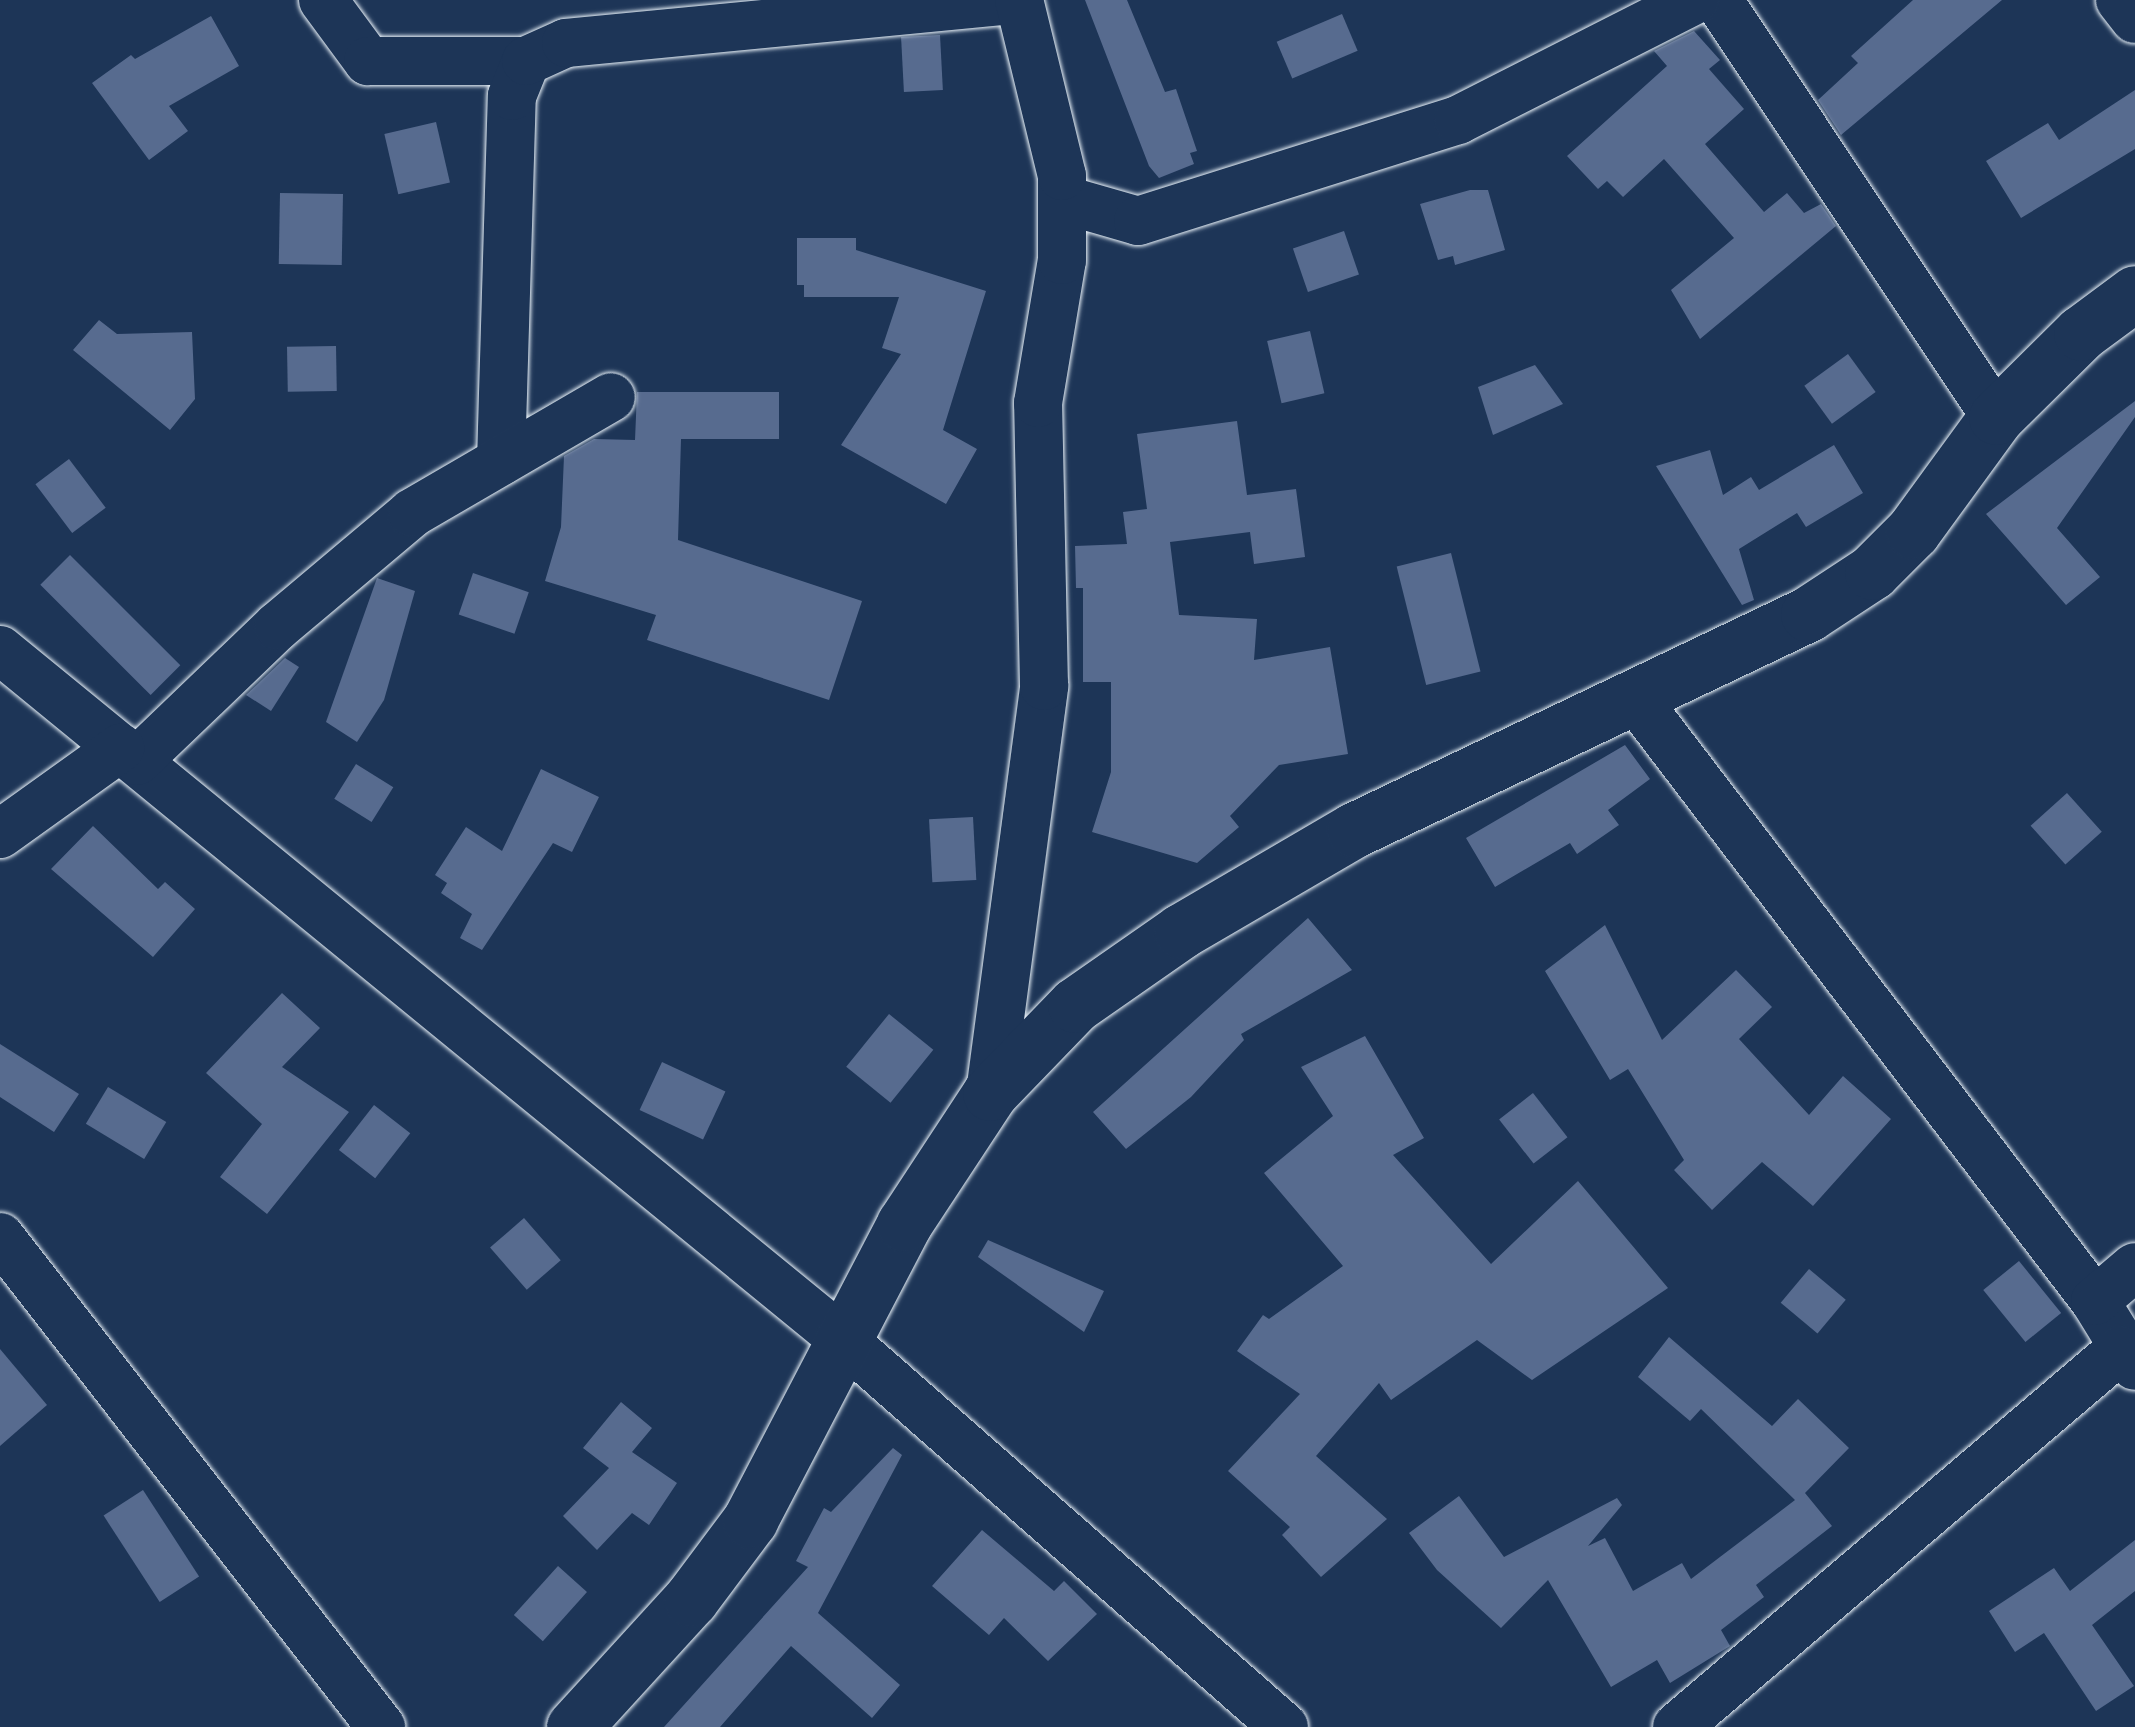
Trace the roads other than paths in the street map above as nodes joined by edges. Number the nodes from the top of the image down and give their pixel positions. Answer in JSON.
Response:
{"nodes":[{"id":1,"x":323,"y":0,"type":"edge"},
{"id":2,"x":1016,"y":0,"type":"edge"},
{"id":3,"x":1695,"y":0,"type":"edge"},
{"id":4,"x":1718,"y":0,"type":"edge"},
{"id":5,"x":2120,"y":0,"type":"edge"},
{"id":6,"x":2135,"y":19,"type":"edge"},
{"id":7,"x":526,"y":60,"type":"junction"},
{"id":8,"x":1062,"y":200,"type":"junction"},
{"id":9,"x":2135,"y":293,"type":"edge"},
{"id":10,"x":611,"y":397,"type":"dead end"},
{"id":11,"x":1996,"y":417,"type":"junction"},
{"id":12,"x":502,"y":461,"type":"junction"},
{"id":13,"x":0,"y":650,"type":"edge"},
{"id":14,"x":1635,"y":698,"type":"junction"},
{"id":15,"x":129,"y":754,"type":"junction"},
{"id":16,"x":0,"y":834,"type":"edge"},
{"id":17,"x":990,"y":1093,"type":"junction"},
{"id":18,"x":0,"y":1237,"type":"edge"},
{"id":19,"x":2135,"y":1267,"type":"edge"},
{"id":20,"x":2095,"y":1301,"type":"junction"},
{"id":21,"x":840,"y":1337,"type":"junction"},
{"id":22,"x":2127,"y":1358,"type":"edge"},
{"id":23,"x":381,"y":1727,"type":"edge"},
{"id":24,"x":574,"y":1727,"type":"edge"},
{"id":25,"x":1284,"y":1727,"type":"edge"},
{"id":26,"x":1677,"y":1727,"type":"edge"}],
"edges":[{"from":1,"to":7,"type":"street"},
{"from":2,"to":7,"type":"street"},
{"from":2,"to":8,"type":"street"},
{"from":3,"to":8,"type":"street"},
{"from":4,"to":11,"type":"street"},
{"from":5,"to":6,"type":"street"},
{"from":7,"to":12,"type":"street"},
{"from":8,"to":17,"type":"street"},
{"from":9,"to":11,"type":"street"},
{"from":10,"to":12,"type":"street"},
{"from":11,"to":14,"type":"street"},
{"from":12,"to":15,"type":"street"},
{"from":13,"to":15,"type":"street"},
{"from":14,"to":17,"type":"street"},
{"from":14,"to":20,"type":"street"},
{"from":15,"to":16,"type":"street"},
{"from":15,"to":21,"type":"street"},
{"from":17,"to":21,"type":"street"},
{"from":18,"to":23,"type":"street"},
{"from":19,"to":20,"type":"street"},
{"from":20,"to":22,"type":"street"},
{"from":21,"to":24,"type":"street"},
{"from":21,"to":25,"type":"street"},
{"from":22,"to":26,"type":"street"}]}
